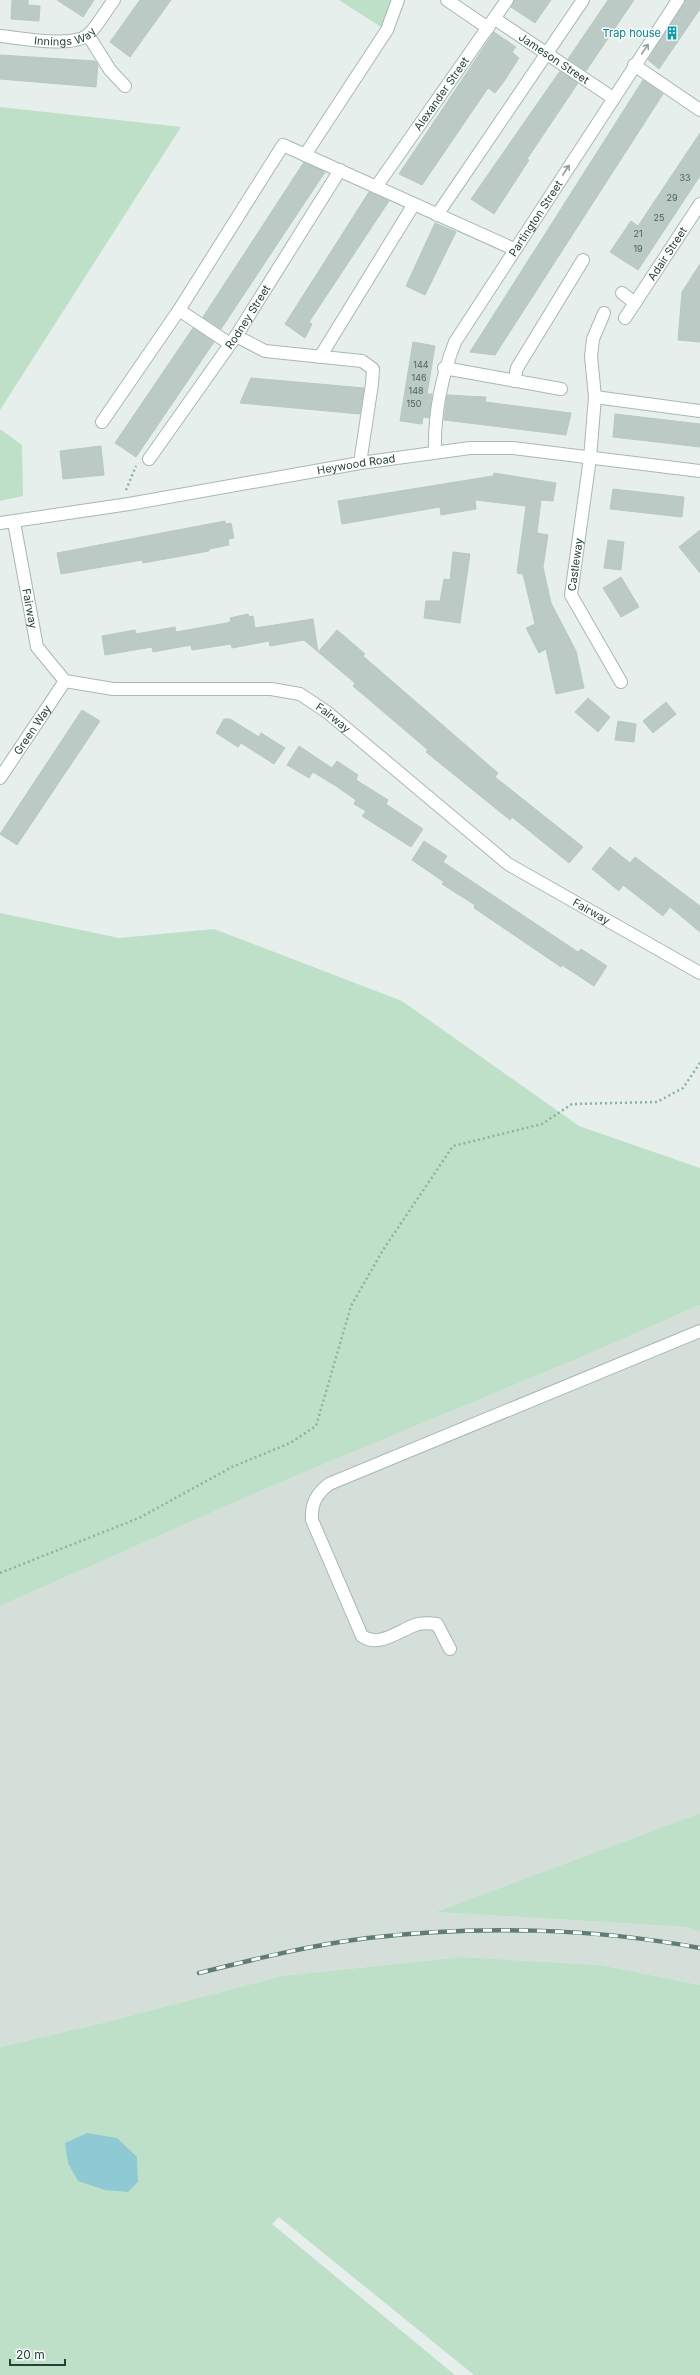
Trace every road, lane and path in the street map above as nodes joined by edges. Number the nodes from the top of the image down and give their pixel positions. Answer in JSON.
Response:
{"nodes":[{"id":1,"x":114,"y":0,"type":"edge"},
{"id":2,"x":398,"y":0,"type":"edge"},
{"id":3,"x":447,"y":0,"type":"edge"},
{"id":4,"x":507,"y":0,"type":"edge"},
{"id":5,"x":583,"y":0,"type":"edge"},
{"id":6,"x":678,"y":0,"type":"edge"},
{"id":7,"x":491,"y":23,"type":"junction"},
{"id":8,"x":88,"y":35,"type":"junction"},
{"id":9,"x":0,"y":36,"type":"edge"},
{"id":10,"x":546,"y":53,"type":"junction"},
{"id":11,"x":634,"y":65,"type":"junction"},
{"id":12,"x":125,"y":86,"type":"dead end"},
{"id":13,"x":613,"y":98,"type":"junction"},
{"id":14,"x":700,"y":110,"type":"edge"},
{"id":15,"x":305,"y":155,"type":"junction"},
{"id":16,"x":340,"y":170,"type":"junction"},
{"id":17,"x":376,"y":187,"type":"junction"},
{"id":18,"x":414,"y":204,"type":"junction"},
{"id":19,"x":700,"y":204,"type":"edge"},
{"id":20,"x":437,"y":214,"type":"junction"},
{"id":21,"x":514,"y":249,"type":"junction"},
{"id":22,"x":583,"y":260,"type":"dead end"},
{"id":23,"x":622,"y":293,"type":"dead end"},
{"id":24,"x":635,"y":302,"type":"junction"},
{"id":25,"x":179,"y":310,"type":"junction"},
{"id":26,"x":604,"y":313,"type":"dead end"},
{"id":27,"x":625,"y":318,"type":"dead end"},
{"id":28,"x":233,"y":340,"type":"junction"},
{"id":29,"x":320,"y":357,"type":"junction"},
{"id":30,"x":444,"y":368,"type":"junction"},
{"id":31,"x":514,"y":381,"type":"junction"},
{"id":32,"x":561,"y":389,"type":"dead end"},
{"id":33,"x":595,"y":397,"type":"junction"},
{"id":34,"x":700,"y":411,"type":"edge"},
{"id":35,"x":102,"y":422,"type":"dead end"},
{"id":36,"x":435,"y":452,"type":"junction"},
{"id":37,"x":590,"y":458,"type":"junction"},
{"id":38,"x":149,"y":459,"type":"joint"},
{"id":39,"x":360,"y":463,"type":"junction"},
{"id":40,"x":700,"y":472,"type":"edge"},
{"id":41,"x":129,"y":504,"type":"junction"},
{"id":42,"x":14,"y":522,"type":"junction"},
{"id":43,"x":0,"y":523,"type":"edge"},
{"id":44,"x":65,"y":681,"type":"junction"},
{"id":45,"x":621,"y":682,"type":"dead end"},
{"id":46,"x":0,"y":778,"type":"edge"},
{"id":47,"x":700,"y":973,"type":"edge"},
{"id":48,"x":700,"y":1063,"type":"edge"},
{"id":49,"x":700,"y":1331,"type":"edge"},
{"id":50,"x":0,"y":1573,"type":"edge"},
{"id":51,"x":450,"y":1649,"type":"dead end"}],
"edges":[{"from":1,"to":8,"type":"street","name":"Innings Way"},
{"from":2,"to":15,"type":"street"},
{"from":3,"to":7,"type":"street","name":"Jameson Street"},
{"from":4,"to":7,"type":"street","name":"Alexander Street"},
{"from":5,"to":10,"type":"street"},
{"from":11,"to":6,"type":"street","name":"Partington Street","one_way":true},
{"from":7,"to":10,"type":"street","name":"Jameson Street"},
{"from":7,"to":17,"type":"street","name":"Alexander Street"},
{"from":8,"to":9,"type":"street","name":"Innings Way"},
{"from":8,"to":12,"type":"street"},
{"from":10,"to":13,"type":"street","name":"Jameson Street"},
{"from":10,"to":20,"type":"street"},
{"from":11,"to":13,"type":"street","name":"Partington Street"},
{"from":11,"to":14,"type":"street"},
{"from":21,"to":13,"type":"street","name":"Partington Street","one_way":true},
{"from":15,"to":16,"type":"street"},
{"from":15,"to":25,"type":"street"},
{"from":16,"to":17,"type":"street"},
{"from":16,"to":28,"type":"street","name":"Rodney Street"},
{"from":17,"to":18,"type":"street"},
{"from":18,"to":20,"type":"street"},
{"from":18,"to":29,"type":"street"},
{"from":19,"to":24,"type":"street","name":"Adair Street"},
{"from":20,"to":21,"type":"street"},
{"from":21,"to":30,"type":"street","name":"Partington Street"},
{"from":22,"to":31,"type":"street"},
{"from":23,"to":24,"type":"street"},
{"from":24,"to":27,"type":"street","name":"Adair Street"},
{"from":25,"to":28,"type":"street"},
{"from":25,"to":35,"type":"street"},
{"from":26,"to":33,"type":"street","name":"Castleway"},
{"from":28,"to":29,"type":"street"},
{"from":28,"to":38,"type":"street","name":"Rodney Street"},
{"from":29,"to":39,"type":"street"},
{"from":30,"to":31,"type":"street"},
{"from":30,"to":36,"type":"street","name":"Partington Street"},
{"from":31,"to":32,"type":"street"},
{"from":33,"to":34,"type":"street"},
{"from":33,"to":37,"type":"street","name":"Castleway"},
{"from":36,"to":37,"type":"street","name":"Heywood Road"},
{"from":36,"to":39,"type":"street","name":"Heywood Road"},
{"from":37,"to":40,"type":"street","name":"Heywood Road"},
{"from":37,"to":45,"type":"street","name":"Castleway"},
{"from":38,"to":41,"type":"path"},
{"from":39,"to":41,"type":"street","name":"Heywood Road"},
{"from":41,"to":42,"type":"street","name":"Heywood Road"},
{"from":42,"to":43,"type":"street","name":"Heywood Road"},
{"from":42,"to":44,"type":"street","name":"Fairway"},
{"from":44,"to":46,"type":"street","name":"Green Way"},
{"from":44,"to":47,"type":"street","name":"Fairway"},
{"from":48,"to":50,"type":"path"},
{"from":49,"to":51,"type":"street"}]}
